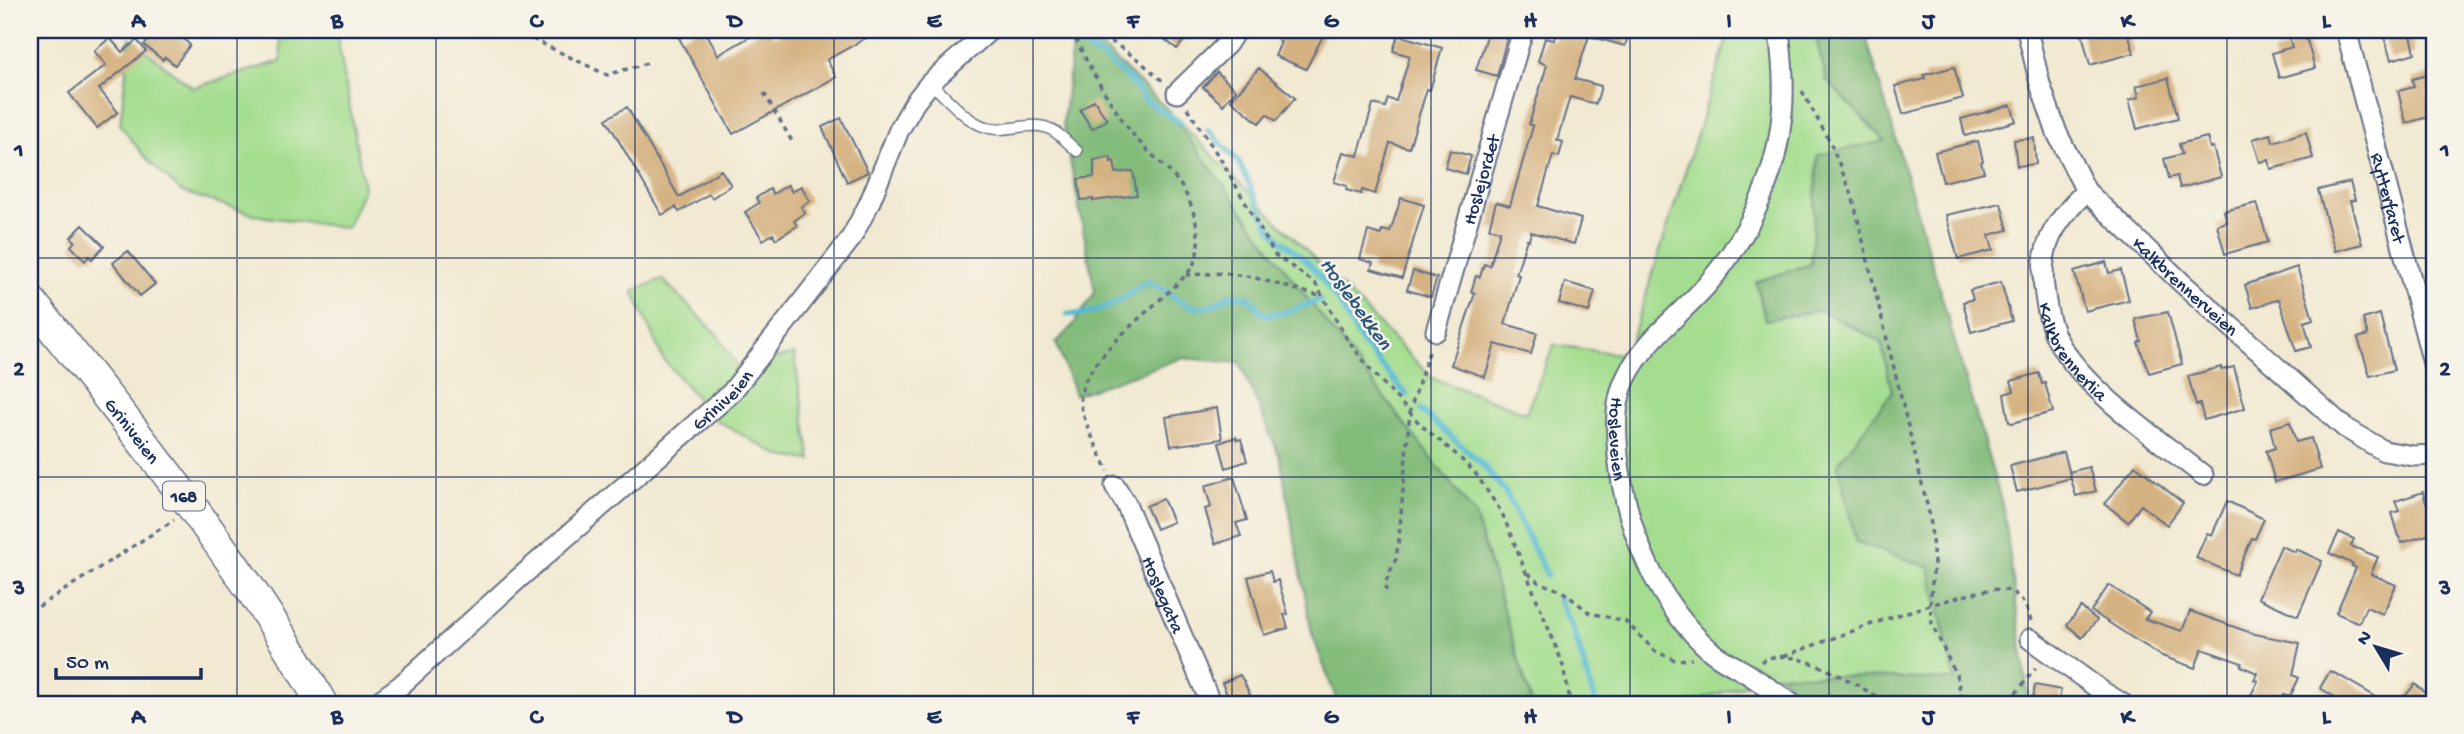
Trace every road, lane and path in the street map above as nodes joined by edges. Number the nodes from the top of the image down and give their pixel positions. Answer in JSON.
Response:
{"nodes":[{"id":1,"x":514,"y":30,"type":"edge"},
{"id":2,"x":990,"y":30,"type":"edge"},
{"id":3,"x":1071,"y":30,"type":"edge"},
{"id":4,"x":1094,"y":30,"type":"edge"},
{"id":5,"x":1236,"y":30,"type":"edge"},
{"id":6,"x":1523,"y":30,"type":"edge"},
{"id":7,"x":1779,"y":30,"type":"edge"},
{"id":8,"x":2026,"y":30,"type":"edge"},
{"id":9,"x":2346,"y":30,"type":"edge"},
{"id":10,"x":651,"y":62,"type":"dead end"},
{"id":11,"x":1783,"y":69,"type":"junction"},
{"id":12,"x":930,"y":83,"type":"junction"},
{"id":13,"x":764,"y":93,"type":"dead end"},
{"id":14,"x":1177,"y":93,"type":"junction"},
{"id":15,"x":793,"y":143,"type":"dead end"},
{"id":16,"x":1077,"y":152,"type":"dead end"},
{"id":17,"x":2086,"y":191,"type":"junction"},
{"id":18,"x":1186,"y":275,"type":"junction"},
{"id":19,"x":1323,"y":296,"type":"junction"},
{"id":20,"x":30,"y":300,"type":"edge"},
{"id":21,"x":1436,"y":331,"type":"joint"},
{"id":22,"x":2434,"y":367,"type":"edge"},
{"id":23,"x":1410,"y":410,"type":"junction"},
{"id":24,"x":2434,"y":455,"type":"edge"},
{"id":25,"x":2203,"y":475,"type":"dead end"},
{"id":26,"x":1115,"y":486,"type":"joint"},
{"id":27,"x":193,"y":508,"type":"junction"},
{"id":28,"x":1526,"y":571,"type":"junction"},
{"id":29,"x":1386,"y":591,"type":"dead end"},
{"id":30,"x":1930,"y":604,"type":"junction"},
{"id":31,"x":30,"y":612,"type":"edge"},
{"id":32,"x":2030,"y":639,"type":"joint"},
{"id":33,"x":2047,"y":651,"type":"junction"},
{"id":34,"x":1713,"y":653,"type":"junction"},
{"id":35,"x":1784,"y":656,"type":"junction"},
{"id":36,"x":1749,"y":675,"type":"junction"},
{"id":37,"x":322,"y":704,"type":"edge"},
{"id":38,"x":375,"y":704,"type":"edge"},
{"id":39,"x":1211,"y":704,"type":"edge"},
{"id":40,"x":1571,"y":704,"type":"edge"},
{"id":41,"x":1792,"y":704,"type":"edge"},
{"id":42,"x":1890,"y":704,"type":"edge"},
{"id":43,"x":1963,"y":704,"type":"edge"},
{"id":44,"x":1999,"y":704,"type":"edge"},
{"id":45,"x":2123,"y":704,"type":"edge"}],
"edges":[{"from":1,"to":10,"type":"path"},
{"from":2,"to":12,"type":"street","name":"Griniveien"},
{"from":3,"to":18,"type":"path"},
{"from":4,"to":14,"type":"path"},
{"from":5,"to":14,"type":"street"},
{"from":6,"to":21,"type":"street","name":"Hoslejordet"},
{"from":7,"to":11,"type":"street","name":"Hosleveien"},
{"from":8,"to":17,"type":"street","name":"Kalkbrennerveien"},
{"from":9,"to":22,"type":"street","name":"Rytterfaret"},
{"from":11,"to":30,"type":"path"},
{"from":11,"to":34,"type":"street","name":"Hosleveien"},
{"from":12,"to":16,"type":"lane"},
{"from":12,"to":38,"type":"street","name":"Griniveien"},
{"from":13,"to":15,"type":"path"},
{"from":14,"to":19,"type":"path"},
{"from":17,"to":24,"type":"street","name":"Kalkbrennerveien"},
{"from":17,"to":25,"type":"street","name":"Kalkbrennerlia"},
{"from":18,"to":19,"type":"path"},
{"from":18,"to":26,"type":"path"},
{"from":19,"to":23,"type":"path"},
{"from":20,"to":27,"type":"main road","name":"Griniveien","number":"168"},
{"from":21,"to":23,"type":"path"},
{"from":23,"to":28,"type":"path"},
{"from":23,"to":29,"type":"path"},
{"from":26,"to":39,"type":"street","name":"Hoslegata"},
{"from":27,"to":31,"type":"path"},
{"from":27,"to":37,"type":"main road","name":"Griniveien","number":"168"},
{"from":28,"to":34,"type":"path"},
{"from":28,"to":40,"type":"path"},
{"from":30,"to":32,"type":"path"},
{"from":30,"to":35,"type":"path"},
{"from":30,"to":43,"type":"path"},
{"from":32,"to":33,"type":"street"},
{"from":33,"to":44,"type":"path"},
{"from":33,"to":45,"type":"street"},
{"from":34,"to":36,"type":"street","name":"Hosleveien"},
{"from":35,"to":36,"type":"path"},
{"from":35,"to":42,"type":"path"},
{"from":36,"to":41,"type":"street","name":"Hosleveien"}]}
